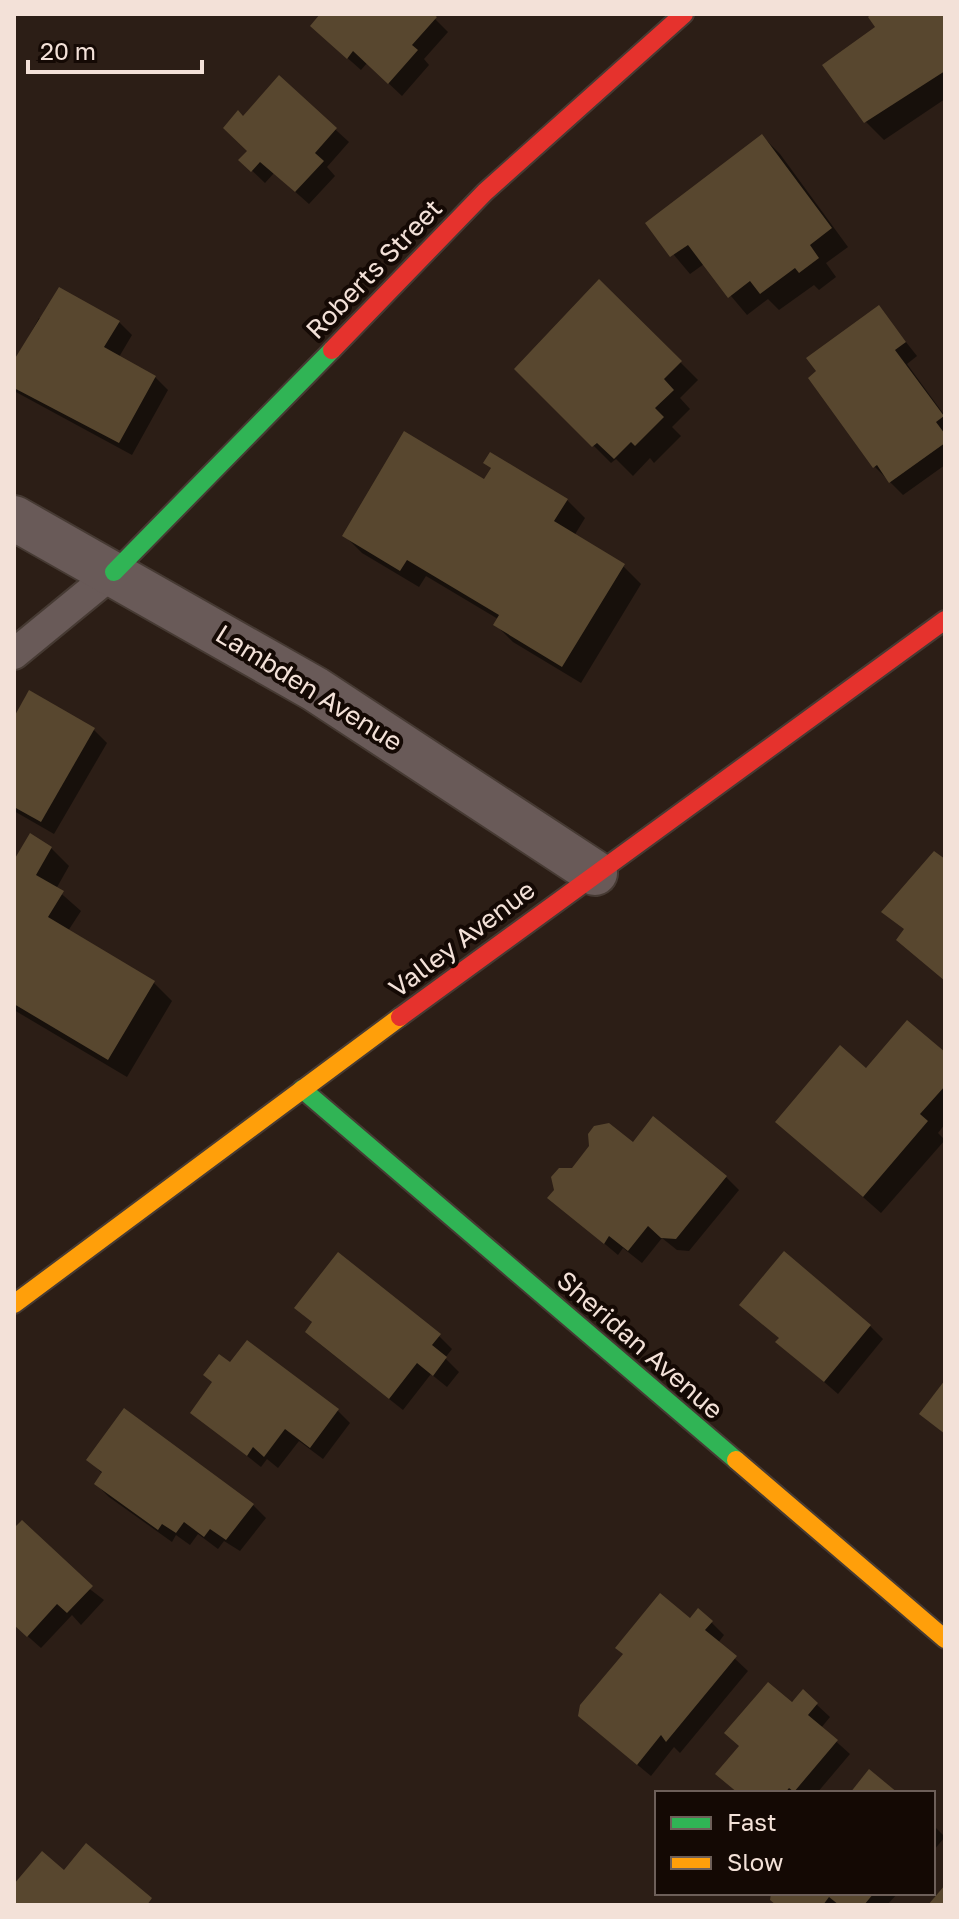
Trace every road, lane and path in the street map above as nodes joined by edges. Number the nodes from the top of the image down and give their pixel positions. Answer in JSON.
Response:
{"nodes":[{"id":1,"x":684,"y":14,"type":"edge"},
{"id":2,"x":14,"y":518,"type":"edge"},
{"id":3,"x":114,"y":572,"type":"junction"},
{"id":4,"x":945,"y":620,"type":"edge"},
{"id":5,"x":14,"y":654,"type":"edge"},
{"id":6,"x":595,"y":873,"type":"junction"},
{"id":7,"x":302,"y":1089,"type":"junction"},
{"id":8,"x":14,"y":1304,"type":"edge"},
{"id":9,"x":945,"y":1639,"type":"edge"}],
"edges":[{"from":1,"to":3,"type":"street","name":"Roberts Street"},
{"from":2,"to":3,"type":"street","name":"Lambden Avenue"},
{"from":3,"to":5,"type":"lane"},
{"from":3,"to":6,"type":"street","name":"Lambden Avenue"},
{"from":4,"to":6,"type":"street","name":"Valley Avenue"},
{"from":6,"to":7,"type":"street","name":"Valley Avenue"},
{"from":7,"to":8,"type":"street","name":"Valley Avenue"},
{"from":7,"to":9,"type":"street","name":"Sheridan Avenue"}]}
